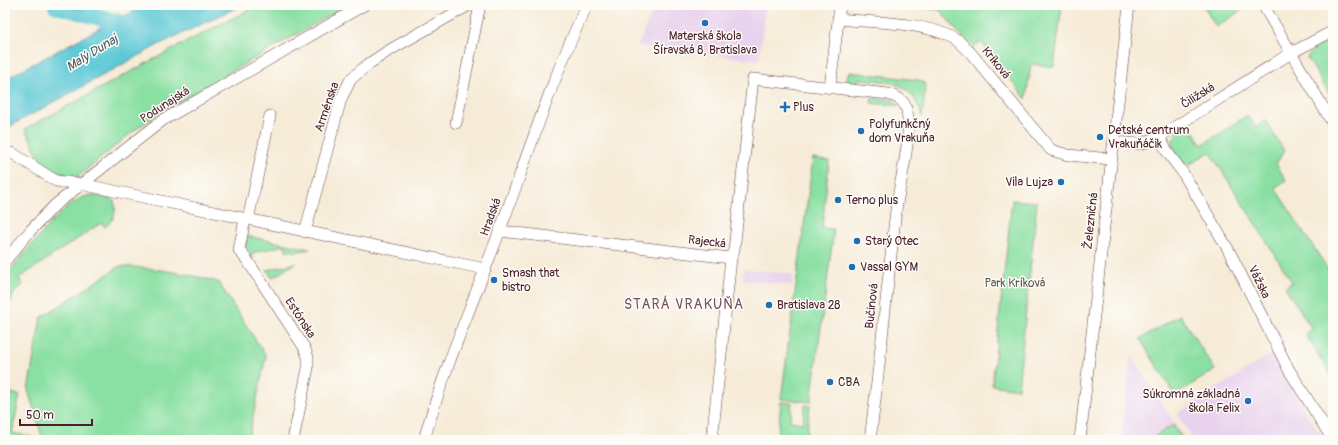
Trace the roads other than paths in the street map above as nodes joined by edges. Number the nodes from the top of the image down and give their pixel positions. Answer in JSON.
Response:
{"nodes":[{"id":1,"x":364,"y":5,"type":"edge"},
{"id":2,"x":469,"y":5,"type":"edge"},
{"id":3,"x":480,"y":5,"type":"edge"},
{"id":4,"x":587,"y":5,"type":"edge"},
{"id":5,"x":840,"y":5,"type":"edge"},
{"id":6,"x":1129,"y":5,"type":"edge"},
{"id":7,"x":1263,"y":5,"type":"edge"},
{"id":8,"x":838,"y":19,"type":"junction"},
{"id":9,"x":1333,"y":31,"type":"edge"},
{"id":10,"x":1291,"y":53,"type":"junction"},
{"id":11,"x":754,"y":79,"type":"joint"},
{"id":12,"x":830,"y":87,"type":"junction"},
{"id":13,"x":270,"y":116,"type":"dead end"},
{"id":14,"x":456,"y":123,"type":"dead end"},
{"id":15,"x":1333,"y":124,"type":"edge"},
{"id":16,"x":1159,"y":137,"type":"junction"},
{"id":17,"x":1114,"y":142,"type":"junction"},
{"id":18,"x":12,"y":153,"type":"dead end"},
{"id":19,"x":1112,"y":160,"type":"junction"},
{"id":20,"x":81,"y":184,"type":"junction"},
{"id":21,"x":246,"y":220,"type":"junction"},
{"id":22,"x":500,"y":231,"type":"junction"},
{"id":23,"x":305,"y":232,"type":"junction"},
{"id":24,"x":731,"y":258,"type":"junction"},
{"id":25,"x":5,"y":261,"type":"edge"},
{"id":26,"x":484,"y":269,"type":"junction"},
{"id":27,"x":293,"y":440,"type":"edge"},
{"id":28,"x":424,"y":440,"type":"edge"},
{"id":29,"x":712,"y":440,"type":"edge"},
{"id":30,"x":870,"y":440,"type":"edge"},
{"id":31,"x":1080,"y":440,"type":"edge"},
{"id":32,"x":1333,"y":440,"type":"edge"}],
"edges":[{"from":1,"to":20,"type":"street","name":"Podunajská"},
{"from":2,"to":23,"type":"street","name":"Arménska"},
{"from":3,"to":14,"type":"street"},
{"from":4,"to":22,"type":"street","name":"Hradská"},
{"from":5,"to":8,"type":"street"},
{"from":6,"to":17,"type":"street","name":"Železničná"},
{"from":7,"to":10,"type":"street"},
{"from":8,"to":12,"type":"street"},
{"from":8,"to":19,"type":"street","name":"Kríková"},
{"from":9,"to":10,"type":"street","name":"Čiližská"},
{"from":10,"to":15,"type":"street"},
{"from":10,"to":16,"type":"street","name":"Čiližská"},
{"from":11,"to":12,"type":"street","name":"Bučinová"},
{"from":11,"to":24,"type":"street","name":"Rajecká"},
{"from":12,"to":30,"type":"street","name":"Bučinová"},
{"from":13,"to":21,"type":"street","name":"Estónska"},
{"from":16,"to":17,"type":"street","name":"Čiližská"},
{"from":16,"to":32,"type":"street","name":"Vážska"},
{"from":17,"to":19,"type":"street","name":"Železničná"},
{"from":18,"to":20,"type":"street"},
{"from":19,"to":31,"type":"street","name":"Železničná"},
{"from":20,"to":21,"type":"street"},
{"from":20,"to":25,"type":"street","name":"Podunajská"},
{"from":21,"to":23,"type":"street"},
{"from":21,"to":27,"type":"street","name":"Estónska"},
{"from":22,"to":24,"type":"street","name":"Rajecká"},
{"from":22,"to":26,"type":"street","name":"Hradská"},
{"from":23,"to":26,"type":"street"},
{"from":24,"to":29,"type":"street"},
{"from":26,"to":28,"type":"street","name":"Hradská"}]}
